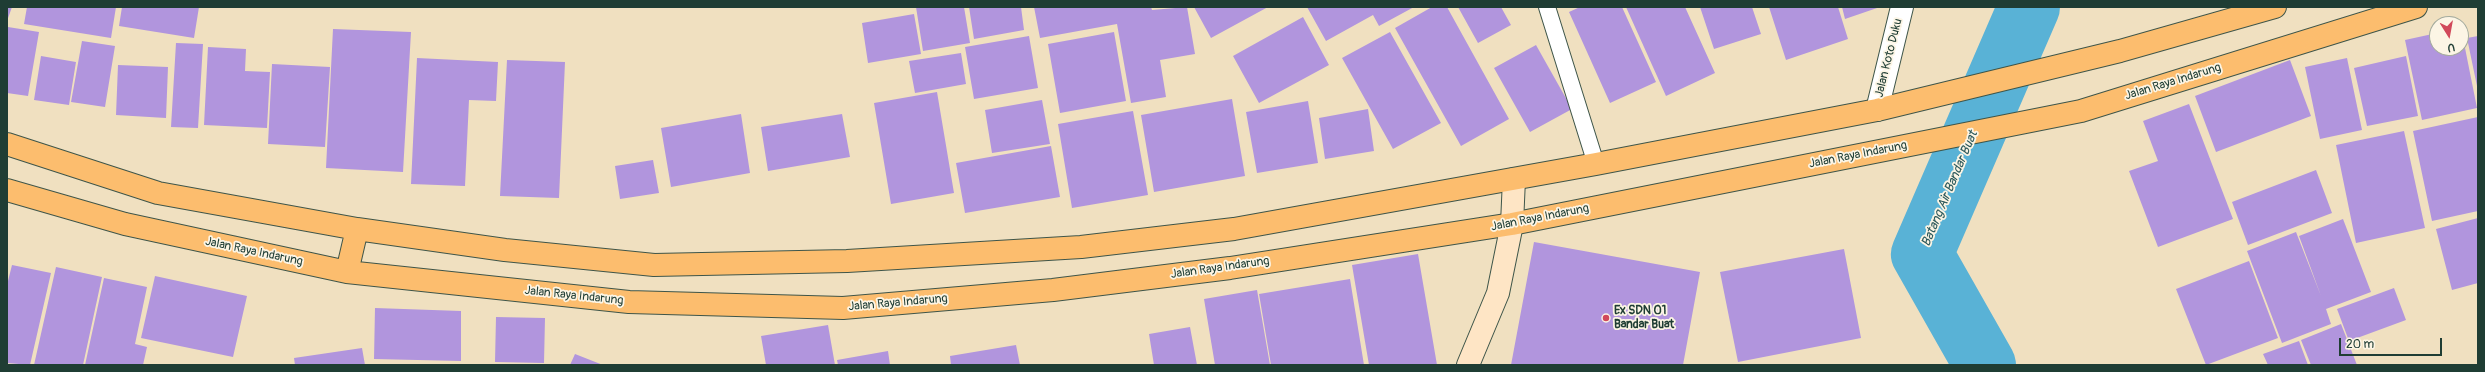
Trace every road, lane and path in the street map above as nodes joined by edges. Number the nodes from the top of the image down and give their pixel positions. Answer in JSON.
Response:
{"nodes":[{"id":1,"x":1547,"y":7,"type":"edge"},
{"id":2,"x":1902,"y":7,"type":"edge"},
{"id":3,"x":2275,"y":7,"type":"edge"},
{"id":4,"x":2416,"y":7,"type":"edge"},
{"id":5,"x":1877,"y":110,"type":"junction"},
{"id":6,"x":7,"y":144,"type":"edge"},
{"id":7,"x":1596,"y":164,"type":"junction"},
{"id":8,"x":1514,"y":179,"type":"junction"},
{"id":9,"x":7,"y":190,"type":"edge"},
{"id":10,"x":1512,"y":224,"type":"junction"},
{"id":11,"x":357,"y":229,"type":"junction"},
{"id":12,"x":347,"y":272,"type":"junction"},
{"id":13,"x":1468,"y":365,"type":"edge"}],
"edges":[{"from":1,"to":7,"type":"lane"},
{"from":2,"to":5,"type":"street","name":"Jalan Koto Duku"},
{"from":3,"to":5,"type":"highway"},
{"from":4,"to":10,"type":"highway","name":"Jalan Raya Indarung"},
{"from":5,"to":7,"type":"highway"},
{"from":6,"to":11,"type":"highway"},
{"from":7,"to":8,"type":"highway"},
{"from":8,"to":10,"type":"street"},
{"from":8,"to":11,"type":"highway"},
{"from":9,"to":12,"type":"highway","name":"Jalan Raya Indarung"},
{"from":10,"to":12,"type":"highway","name":"Jalan Raya Indarung"},
{"from":10,"to":13,"type":"street"},
{"from":11,"to":12,"type":"highway"}]}
